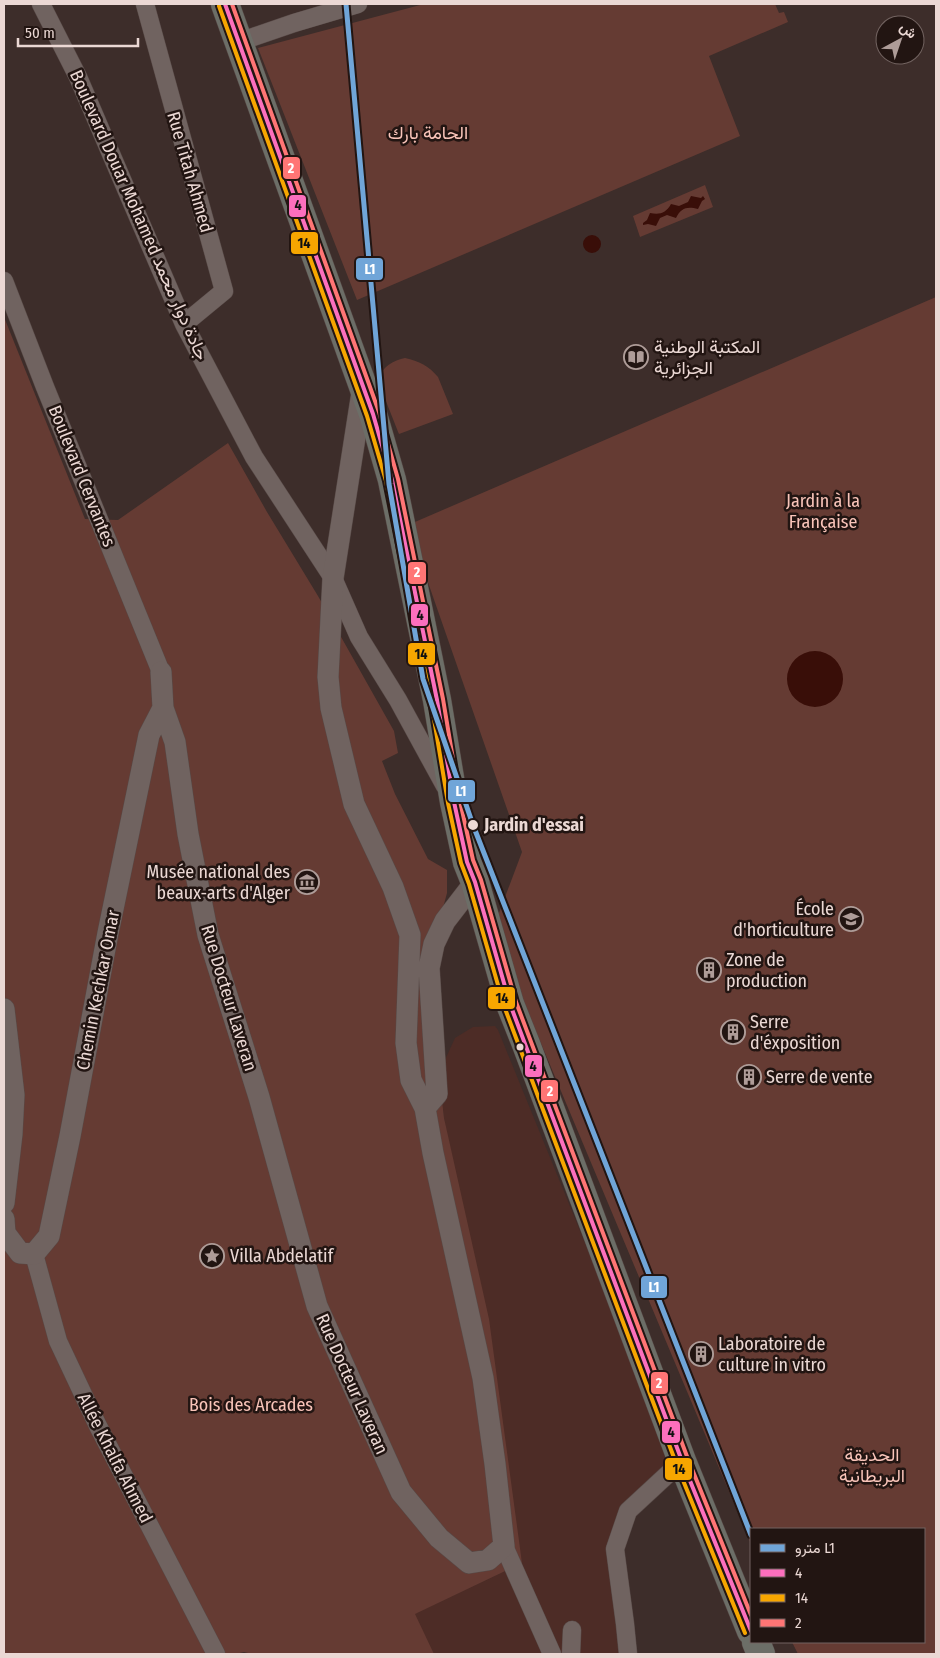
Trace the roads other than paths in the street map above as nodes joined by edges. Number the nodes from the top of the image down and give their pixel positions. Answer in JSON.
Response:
{"nodes":[{"id":1,"x":41,"y":4,"type":"edge"},
{"id":2,"x":145,"y":4,"type":"edge"},
{"id":3,"x":225,"y":4,"type":"edge"},
{"id":4,"x":358,"y":4,"type":"edge"},
{"id":5,"x":239,"y":42,"type":"junction"},
{"id":6,"x":4,"y":280,"type":"edge"},
{"id":7,"x":184,"y":324,"type":"junction"},
{"id":8,"x":363,"y":386,"type":"junction"},
{"id":9,"x":334,"y":578,"type":"junction"},
{"id":10,"x":161,"y":672,"type":"joint"},
{"id":11,"x":163,"y":708,"type":"junction"},
{"id":12,"x":454,"y":802,"type":"junction"},
{"id":13,"x":475,"y":882,"type":"junction"},
{"id":14,"x":4,"y":1008,"type":"edge"},
{"id":15,"x":425,"y":1108,"type":"junction"},
{"id":16,"x":4,"y":1203,"type":"edge"},
{"id":17,"x":4,"y":1219,"type":"edge"},
{"id":18,"x":34,"y":1254,"type":"junction"},
{"id":19,"x":682,"y":1461,"type":"junction"},
{"id":20,"x":504,"y":1546,"type":"junction"},
{"id":21,"x":750,"y":1629,"type":"edge"},
{"id":22,"x":572,"y":1630,"type":"dead end"},
{"id":23,"x":216,"y":1654,"type":"edge"},
{"id":24,"x":552,"y":1654,"type":"edge"},
{"id":25,"x":571,"y":1654,"type":"edge"},
{"id":26,"x":628,"y":1654,"type":"edge"}],
"edges":[{"from":1,"to":7,"type":"street","name":"Boulevard Douar Mohamed جادة دوار محمد"},
{"from":2,"to":7,"type":"street","name":"Rue Titah Ahmed"},
{"from":3,"to":5,"type":"main road"},
{"from":4,"to":5,"type":"street"},
{"from":5,"to":8,"type":"main road"},
{"from":6,"to":10,"type":"street","name":"Boulevard Cervantes"},
{"from":7,"to":9,"type":"street","name":"Boulevard Douar Mohamed جادة دوار محمد"},
{"from":8,"to":9,"type":"street"},
{"from":8,"to":12,"type":"main road"},
{"from":9,"to":12,"type":"street","name":"Boulevard Douar Mohamed جادة دوار محمد"},
{"from":9,"to":15,"type":"street"},
{"from":10,"to":11,"type":"street"},
{"from":11,"to":18,"type":"street","name":"Chemin Kechkar Omar"},
{"from":11,"to":20,"type":"street","name":"Rue Docteur Laveran"},
{"from":12,"to":13,"type":"main road"},
{"from":13,"to":15,"type":"street"},
{"from":13,"to":19,"type":"main road"},
{"from":14,"to":16,"type":"street"},
{"from":15,"to":20,"type":"street"},
{"from":17,"to":18,"type":"street"},
{"from":18,"to":23,"type":"street","name":"Allée Khalfa Ahmed"},
{"from":19,"to":21,"type":"main road"},
{"from":19,"to":26,"type":"street"},
{"from":20,"to":24,"type":"street"},
{"from":22,"to":25,"type":"street"}]}
